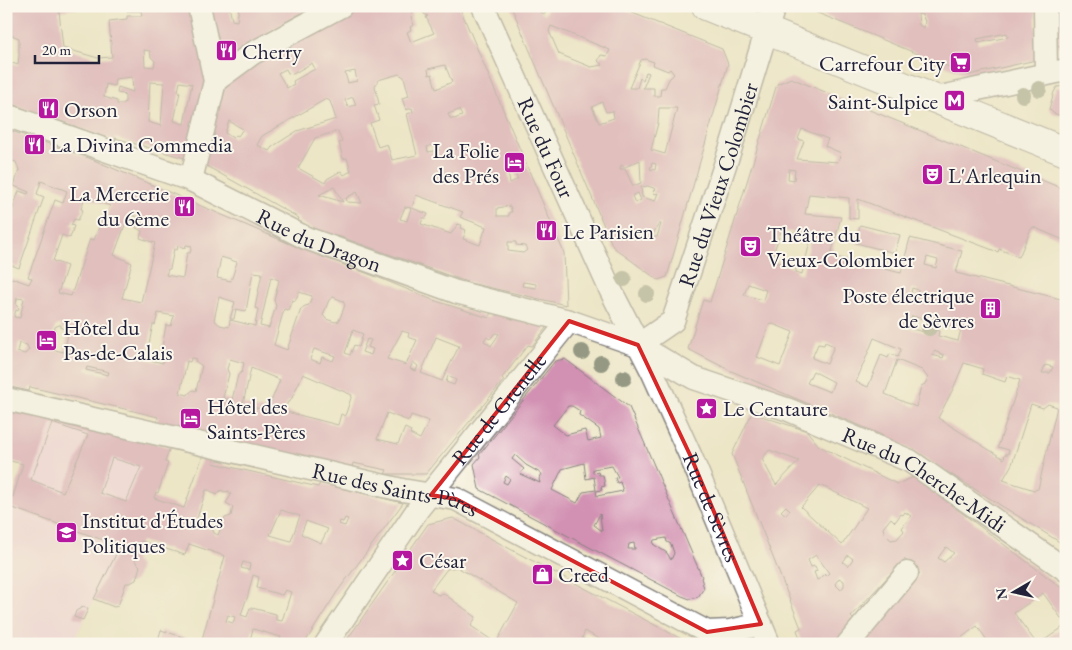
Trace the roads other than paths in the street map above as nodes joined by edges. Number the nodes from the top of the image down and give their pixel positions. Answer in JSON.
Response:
{"nodes":[{"id":1,"x":199,"y":6,"type":"edge"},
{"id":2,"x":341,"y":6,"type":"edge"},
{"id":3,"x":483,"y":6,"type":"edge"},
{"id":4,"x":706,"y":6,"type":"edge"},
{"id":5,"x":1045,"y":6,"type":"edge"},
{"id":6,"x":770,"y":19,"type":"edge"},
{"id":7,"x":1056,"y":72,"type":"edge"},
{"id":8,"x":215,"y":81,"type":"junction"},
{"id":9,"x":936,"y":98,"type":"junction"},
{"id":10,"x":6,"y":115,"type":"edge"},
{"id":11,"x":1066,"y":152,"type":"edge"},
{"id":12,"x":191,"y":180,"type":"junction"},
{"id":13,"x":569,"y":322,"type":"junction"},
{"id":14,"x":638,"y":345,"type":"junction"},
{"id":15,"x":6,"y":399,"type":"edge"},
{"id":16,"x":431,"y":495,"type":"junction"},
{"id":17,"x":1066,"y":570,"type":"edge"},
{"id":18,"x":907,"y":573,"type":"dead end"},
{"id":19,"x":765,"y":634,"type":"edge"},
{"id":20,"x":326,"y":644,"type":"edge"},
{"id":21,"x":848,"y":644,"type":"edge"}],
"edges":[{"from":1,"to":8,"type":"street"},
{"from":2,"to":8,"type":"street"},
{"from":3,"to":14,"type":"street","name":"Rue du Four"},
{"from":4,"to":6,"type":"main road"},
{"from":5,"to":7,"type":"street"},
{"from":6,"to":9,"type":"main road"},
{"from":6,"to":14,"type":"street","name":"Rue du Vieux Colombier"},
{"from":7,"to":9,"type":"street"},
{"from":8,"to":12,"type":"street"},
{"from":9,"to":11,"type":"main road"},
{"from":10,"to":12,"type":"street","name":"Rue du Dragon"},
{"from":12,"to":13,"type":"street","name":"Rue du Dragon"},
{"from":13,"to":14,"type":"street","name":"Rue du Dragon"},
{"from":13,"to":16,"type":"street","name":"Rue de Grenelle"},
{"from":14,"to":17,"type":"street","name":"Rue du Cherche-Midi"},
{"from":14,"to":19,"type":"street","name":"Rue de Sèvres"},
{"from":15,"to":16,"type":"street","name":"Rue des Saints-Pères"},
{"from":16,"to":19,"type":"street","name":"Rue des Saints-Pères"},
{"from":16,"to":20,"type":"street","name":"Rue de Grenelle"},
{"from":18,"to":21,"type":"street"}]}
